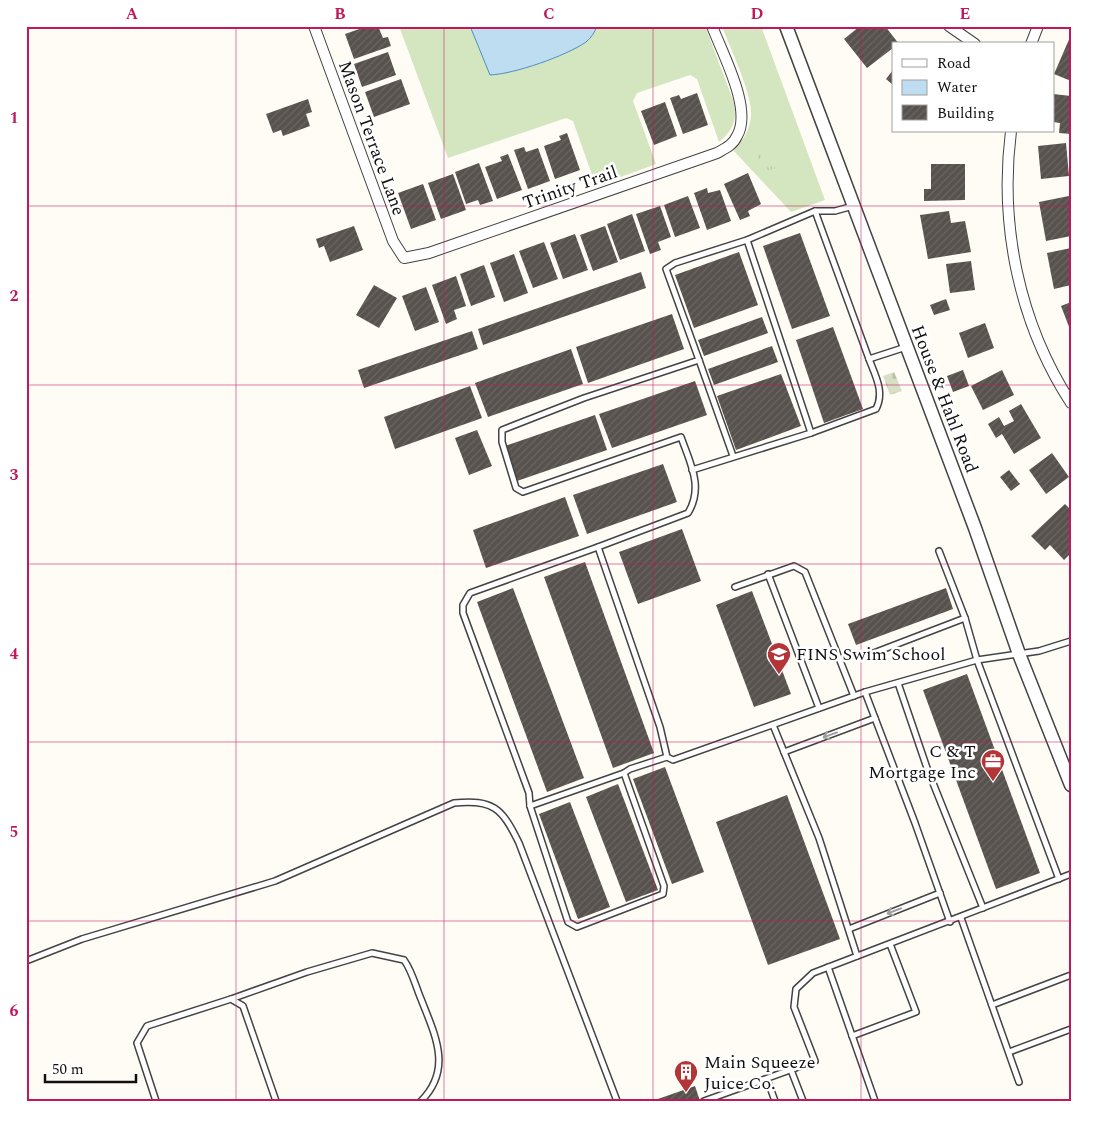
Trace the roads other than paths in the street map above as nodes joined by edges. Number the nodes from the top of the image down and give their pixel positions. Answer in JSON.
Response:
{"nodes":[{"id":1,"x":314,"y":26,"type":"edge"},
{"id":2,"x":712,"y":26,"type":"edge"},
{"id":3,"x":786,"y":26,"type":"edge"},
{"id":4,"x":949,"y":26,"type":"edge"},
{"id":5,"x":1038,"y":26,"type":"edge"},
{"id":6,"x":972,"y":42,"type":"edge"},
{"id":7,"x":1032,"y":42,"type":"edge"},
{"id":8,"x":1011,"y":132,"type":"edge"},
{"id":9,"x":853,"y":206,"type":"junction"},
{"id":10,"x":815,"y":211,"type":"junction"},
{"id":11,"x":747,"y":240,"type":"junction"},
{"id":12,"x":404,"y":258,"type":"joint"},
{"id":13,"x":906,"y":346,"type":"junction"},
{"id":14,"x":869,"y":359,"type":"junction"},
{"id":15,"x":699,"y":360,"type":"junction"},
{"id":16,"x":1071,"y":403,"type":"edge"},
{"id":17,"x":811,"y":433,"type":"junction"},
{"id":18,"x":733,"y":456,"type":"junction"},
{"id":19,"x":692,"y":470,"type":"junction"},
{"id":20,"x":598,"y":547,"type":"junction"},
{"id":21,"x":939,"y":551,"type":"dead end"},
{"id":22,"x":768,"y":574,"type":"junction"},
{"id":23,"x":735,"y":587,"type":"dead end"},
{"id":24,"x":965,"y":618,"type":"junction"},
{"id":25,"x":1071,"y":641,"type":"edge"},
{"id":26,"x":871,"y":654,"type":"dead end"},
{"id":27,"x":1019,"y":654,"type":"junction"},
{"id":28,"x":977,"y":660,"type":"junction"},
{"id":29,"x":898,"y":683,"type":"junction"},
{"id":30,"x":865,"y":692,"type":"junction"},
{"id":31,"x":854,"y":696,"type":"junction"},
{"id":32,"x":820,"y":708,"type":"junction"},
{"id":33,"x":875,"y":718,"type":"junction"},
{"id":34,"x":773,"y":725,"type":"junction"},
{"id":35,"x":784,"y":752,"type":"junction"},
{"id":36,"x":667,"y":757,"type":"junction"},
{"id":37,"x":624,"y":773,"type":"junction"},
{"id":38,"x":1071,"y":785,"type":"edge"},
{"id":39,"x":530,"y":806,"type":"junction"},
{"id":40,"x":1071,"y":874,"type":"edge"},
{"id":41,"x":1059,"y":879,"type":"junction"},
{"id":42,"x":940,"y":894,"type":"junction"},
{"id":43,"x":983,"y":908,"type":"junction"},
{"id":44,"x":961,"y":918,"type":"junction"},
{"id":45,"x":950,"y":922,"type":"junction"},
{"id":46,"x":848,"y":929,"type":"junction"},
{"id":47,"x":890,"y":944,"type":"junction"},
{"id":48,"x":857,"y":956,"type":"junction"},
{"id":49,"x":26,"y":961,"type":"edge"},
{"id":50,"x":828,"y":967,"type":"junction"},
{"id":51,"x":1071,"y":975,"type":"edge"},
{"id":52,"x":231,"y":998,"type":"junction"},
{"id":53,"x":992,"y":1005,"type":"junction"},
{"id":54,"x":1071,"y":1029,"type":"edge"},
{"id":55,"x":852,"y":1036,"type":"junction"},
{"id":56,"x":1009,"y":1052,"type":"junction"},
{"id":57,"x":791,"y":1070,"type":"junction"},
{"id":58,"x":767,"y":1079,"type":"junction"},
{"id":59,"x":1019,"y":1082,"type":"dead end"},
{"id":60,"x":156,"y":1101,"type":"edge"},
{"id":61,"x":276,"y":1101,"type":"edge"},
{"id":62,"x":421,"y":1101,"type":"edge"},
{"id":63,"x":617,"y":1101,"type":"edge"},
{"id":64,"x":704,"y":1101,"type":"edge"},
{"id":65,"x":775,"y":1101,"type":"edge"},
{"id":66,"x":803,"y":1101,"type":"edge"},
{"id":67,"x":875,"y":1101,"type":"edge"}],
"edges":[{"from":1,"to":12,"type":"street","name":"Mason Terrace Lane"},
{"from":2,"to":12,"type":"street","name":"Trinity Trail"},
{"from":3,"to":9,"type":"street","name":"House & Hahl Road"},
{"from":4,"to":6,"type":"street"},
{"from":5,"to":7,"type":"street"},
{"from":8,"to":16,"type":"street"},
{"from":9,"to":10,"type":"lane"},
{"from":9,"to":13,"type":"street","name":"House & Hahl Road"},
{"from":10,"to":11,"type":"lane"},
{"from":10,"to":14,"type":"lane"},
{"from":11,"to":15,"type":"lane"},
{"from":11,"to":17,"type":"lane"},
{"from":13,"to":14,"type":"lane"},
{"from":13,"to":27,"type":"street","name":"House & Hahl Road"},
{"from":14,"to":17,"type":"lane"},
{"from":15,"to":18,"type":"lane"},
{"from":15,"to":19,"type":"lane"},
{"from":17,"to":18,"type":"lane"},
{"from":18,"to":19,"type":"lane"},
{"from":19,"to":20,"type":"lane"},
{"from":20,"to":36,"type":"lane"},
{"from":20,"to":39,"type":"lane"},
{"from":21,"to":24,"type":"lane"},
{"from":22,"to":23,"type":"lane"},
{"from":22,"to":31,"type":"lane"},
{"from":22,"to":32,"type":"lane"},
{"from":24,"to":26,"type":"lane"},
{"from":24,"to":28,"type":"lane"},
{"from":25,"to":27,"type":"lane"},
{"from":27,"to":28,"type":"lane"},
{"from":27,"to":38,"type":"street","name":"House & Hahl Road"},
{"from":28,"to":29,"type":"lane"},
{"from":28,"to":41,"type":"lane"},
{"from":29,"to":30,"type":"lane"},
{"from":29,"to":43,"type":"lane"},
{"from":30,"to":31,"type":"lane"},
{"from":30,"to":33,"type":"lane"},
{"from":31,"to":32,"type":"lane"},
{"from":32,"to":34,"type":"lane"},
{"from":33,"to":35,"type":"lane","one_way":true},
{"from":33,"to":42,"type":"lane"},
{"from":34,"to":35,"type":"lane"},
{"from":34,"to":36,"type":"lane"},
{"from":35,"to":46,"type":"lane"},
{"from":36,"to":37,"type":"lane"},
{"from":37,"to":39,"type":"lane"},
{"from":37,"to":39,"type":"lane"},
{"from":40,"to":41,"type":"lane"},
{"from":41,"to":43,"type":"lane"},
{"from":42,"to":45,"type":"lane"},
{"from":42,"to":46,"type":"lane","one_way":true},
{"from":43,"to":44,"type":"lane"},
{"from":44,"to":45,"type":"lane"},
{"from":44,"to":53,"type":"lane"},
{"from":45,"to":47,"type":"lane"},
{"from":46,"to":48,"type":"lane"},
{"from":47,"to":48,"type":"lane"},
{"from":47,"to":55,"type":"lane"},
{"from":48,"to":50,"type":"lane"},
{"from":49,"to":63,"type":"lane"},
{"from":50,"to":55,"type":"lane"},
{"from":50,"to":57,"type":"lane"},
{"from":51,"to":53,"type":"lane"},
{"from":52,"to":60,"type":"lane"},
{"from":52,"to":61,"type":"lane"},
{"from":52,"to":62,"type":"lane"},
{"from":53,"to":56,"type":"lane"},
{"from":54,"to":56,"type":"lane"},
{"from":55,"to":67,"type":"lane"},
{"from":56,"to":59,"type":"lane"},
{"from":57,"to":58,"type":"lane"},
{"from":57,"to":66,"type":"lane"},
{"from":58,"to":64,"type":"lane"},
{"from":58,"to":65,"type":"lane"}]}
